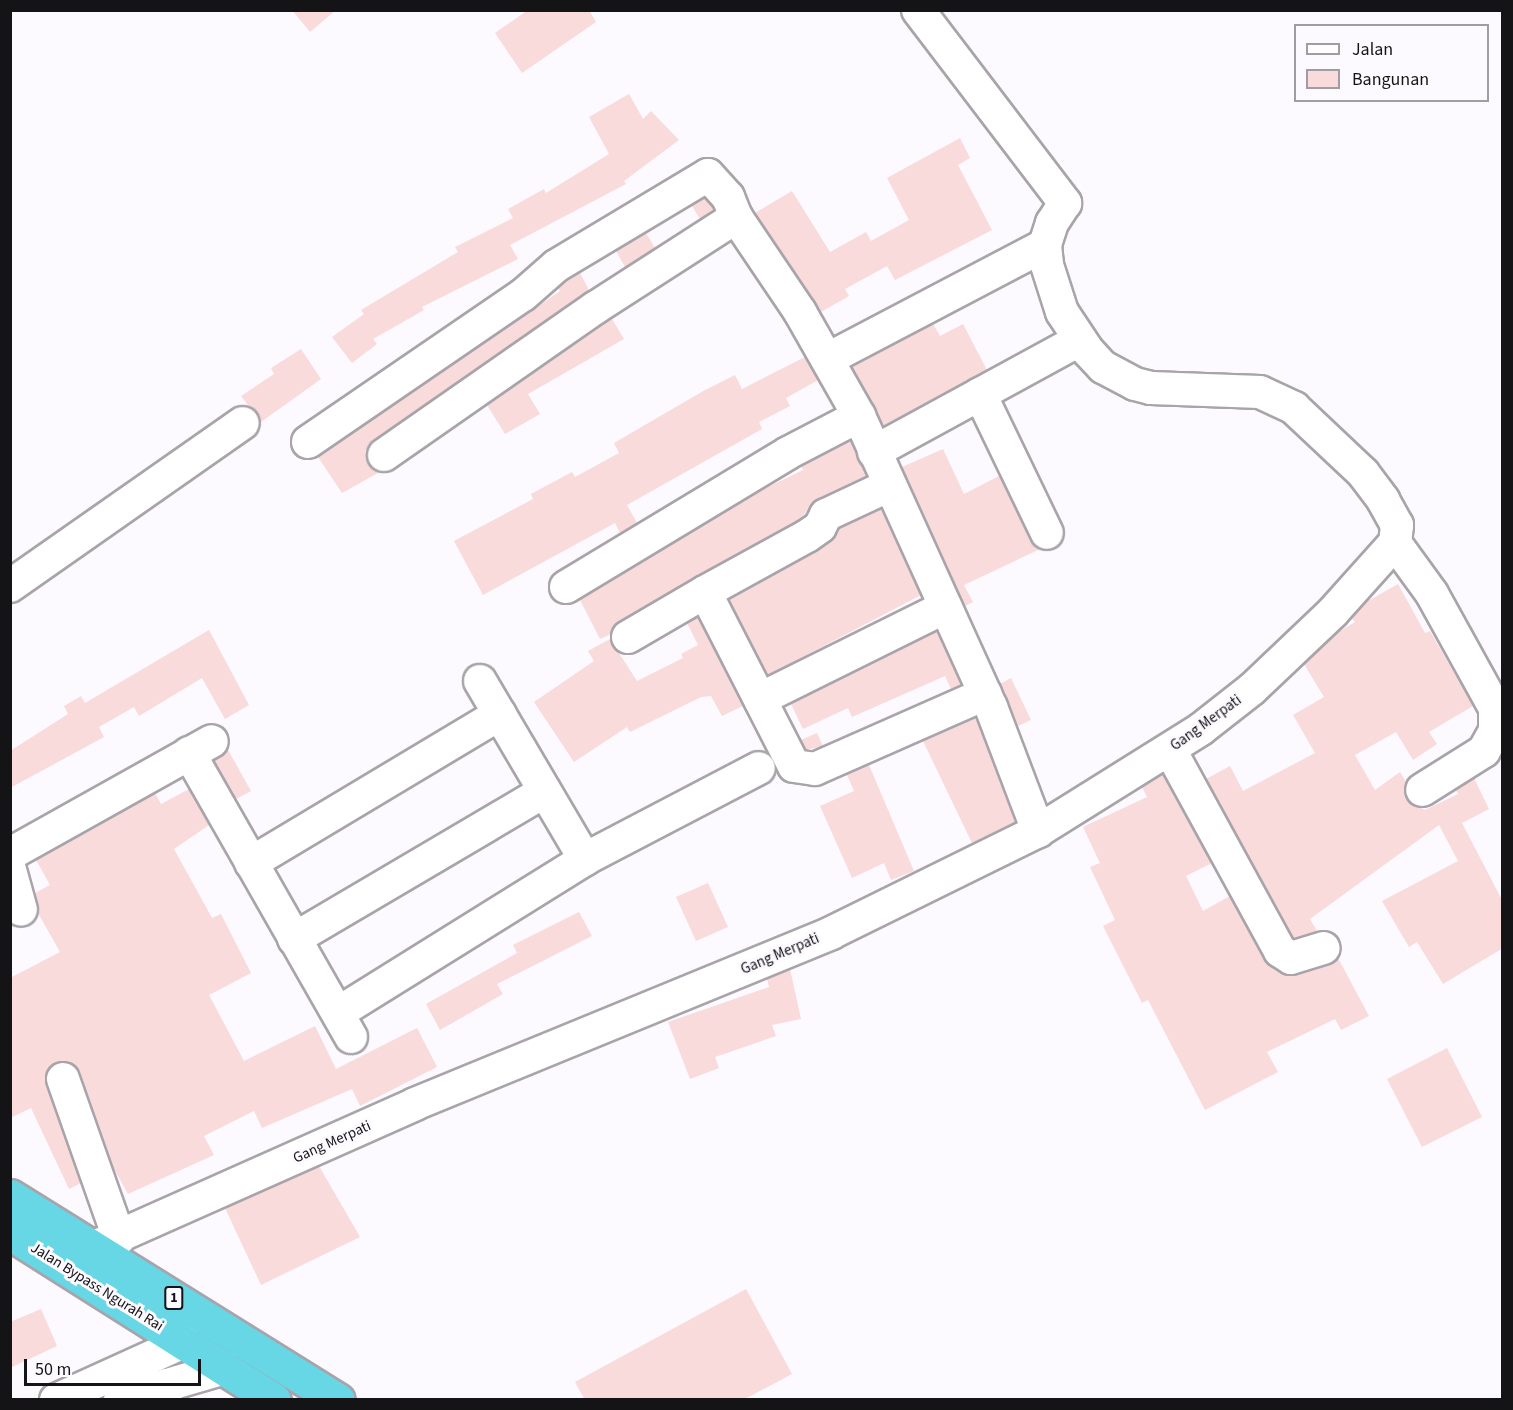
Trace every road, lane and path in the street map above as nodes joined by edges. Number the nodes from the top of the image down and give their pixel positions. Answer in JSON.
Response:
{"nodes":[{"id":1,"x":918,"y":10,"type":"edge"},
{"id":2,"x":736,"y":217,"type":"junction"},
{"id":3,"x":1046,"y":245,"type":"junction"},
{"id":4,"x":1079,"y":339,"type":"junction"},
{"id":5,"x":828,"y":359,"type":"junction"},
{"id":6,"x":980,"y":394,"type":"junction"},
{"id":7,"x":859,"y":416,"type":"junction"},
{"id":8,"x":243,"y":423,"type":"dead end"},
{"id":9,"x":308,"y":442,"type":"dead end"},
{"id":10,"x":874,"y":452,"type":"junction"},
{"id":11,"x":384,"y":455,"type":"dead end"},
{"id":12,"x":890,"y":485,"type":"junction"},
{"id":13,"x":1047,"y":533,"type":"dead end"},
{"id":14,"x":1395,"y":543,"type":"junction"},
{"id":15,"x":10,"y":586,"type":"edge"},
{"id":16,"x":566,"y":587,"type":"dead end"},
{"id":17,"x":705,"y":592,"type":"junction"},
{"id":18,"x":945,"y":607,"type":"junction"},
{"id":19,"x":628,"y":637,"type":"dead end"},
{"id":20,"x":480,"y":681,"type":"dead end"},
{"id":21,"x":985,"y":694,"type":"junction"},
{"id":22,"x":760,"y":699,"type":"junction"},
{"id":23,"x":500,"y":714,"type":"junction"},
{"id":24,"x":1170,"y":750,"type":"junction"},
{"id":25,"x":759,"y":768,"type":"dead end"},
{"id":26,"x":1422,"y":790,"type":"dead end"},
{"id":27,"x":545,"y":791,"type":"junction"},
{"id":28,"x":1038,"y":831,"type":"junction"},
{"id":29,"x":10,"y":854,"type":"edge"},
{"id":30,"x":585,"y":859,"type":"junction"},
{"id":31,"x":251,"y":863,"type":"junction"},
{"id":32,"x":10,"y":870,"type":"edge"},
{"id":33,"x":21,"y":910,"type":"dead end"},
{"id":34,"x":294,"y":939,"type":"junction"},
{"id":35,"x":1324,"y":948,"type":"dead end"},
{"id":36,"x":63,"y":1079,"type":"dead end"},
{"id":37,"x":10,"y":1196,"type":"edge"},
{"id":38,"x":10,"y":1233,"type":"edge"},
{"id":39,"x":106,"y":1243,"type":"junction"},
{"id":40,"x":184,"y":1342,"type":"junction"},
{"id":41,"x":225,"y":1368,"type":"junction"},
{"id":42,"x":166,"y":1392,"type":"edge"},
{"id":43,"x":56,"y":1400,"type":"edge"},
{"id":44,"x":120,"y":1400,"type":"edge"},
{"id":45,"x":274,"y":1400,"type":"edge"},
{"id":46,"x":338,"y":1400,"type":"edge"}],
"edges":[{"from":1,"to":3,"type":"street"},
{"from":2,"to":5,"type":"street"},
{"from":2,"to":9,"type":"street"},
{"from":2,"to":11,"type":"street"},
{"from":3,"to":4,"type":"street"},
{"from":3,"to":5,"type":"street"},
{"from":4,"to":6,"type":"street"},
{"from":4,"to":14,"type":"street"},
{"from":5,"to":7,"type":"street"},
{"from":6,"to":10,"type":"street"},
{"from":6,"to":13,"type":"street"},
{"from":7,"to":10,"type":"street"},
{"from":7,"to":16,"type":"street"},
{"from":8,"to":15,"type":"street"},
{"from":10,"to":12,"type":"street"},
{"from":12,"to":17,"type":"street"},
{"from":12,"to":18,"type":"street"},
{"from":14,"to":24,"type":"street","name":"Gang Merpati"},
{"from":14,"to":26,"type":"street"},
{"from":17,"to":19,"type":"street"},
{"from":17,"to":22,"type":"street"},
{"from":18,"to":21,"type":"street"},
{"from":18,"to":22,"type":"street"},
{"from":20,"to":23,"type":"street"},
{"from":21,"to":22,"type":"street"},
{"from":21,"to":28,"type":"street"},
{"from":23,"to":27,"type":"street"},
{"from":23,"to":31,"type":"street"},
{"from":24,"to":28,"type":"street","name":"Gang Merpati"},
{"from":24,"to":35,"type":"street"},
{"from":25,"to":30,"type":"street"},
{"from":27,"to":30,"type":"street"},
{"from":27,"to":34,"type":"street"},
{"from":28,"to":39,"type":"street","name":"Gang Merpati"},
{"from":29,"to":31,"type":"street"},
{"from":30,"to":34,"type":"street"},
{"from":31,"to":34,"type":"street"},
{"from":32,"to":33,"type":"street"},
{"from":36,"to":39,"type":"street"},
{"from":37,"to":39,"type":"highway","name":"Jalan Bypass Ngurah Rai","number":"1"},
{"from":38,"to":40,"type":"highway","name":"Jalan Bypass Ngurah Rai","number":"1"},
{"from":39,"to":46,"type":"highway","name":"Jalan Bypass Ngurah Rai","number":"1"},
{"from":40,"to":41,"type":"highway","name":"Jalan Bypass Ngurah Rai","number":"1"},
{"from":40,"to":43,"type":"street"},
{"from":41,"to":42,"type":"street"},
{"from":41,"to":45,"type":"highway","name":"Jalan Bypass Ngurah Rai","number":"1"},
{"from":42,"to":44,"type":"street"}]}
